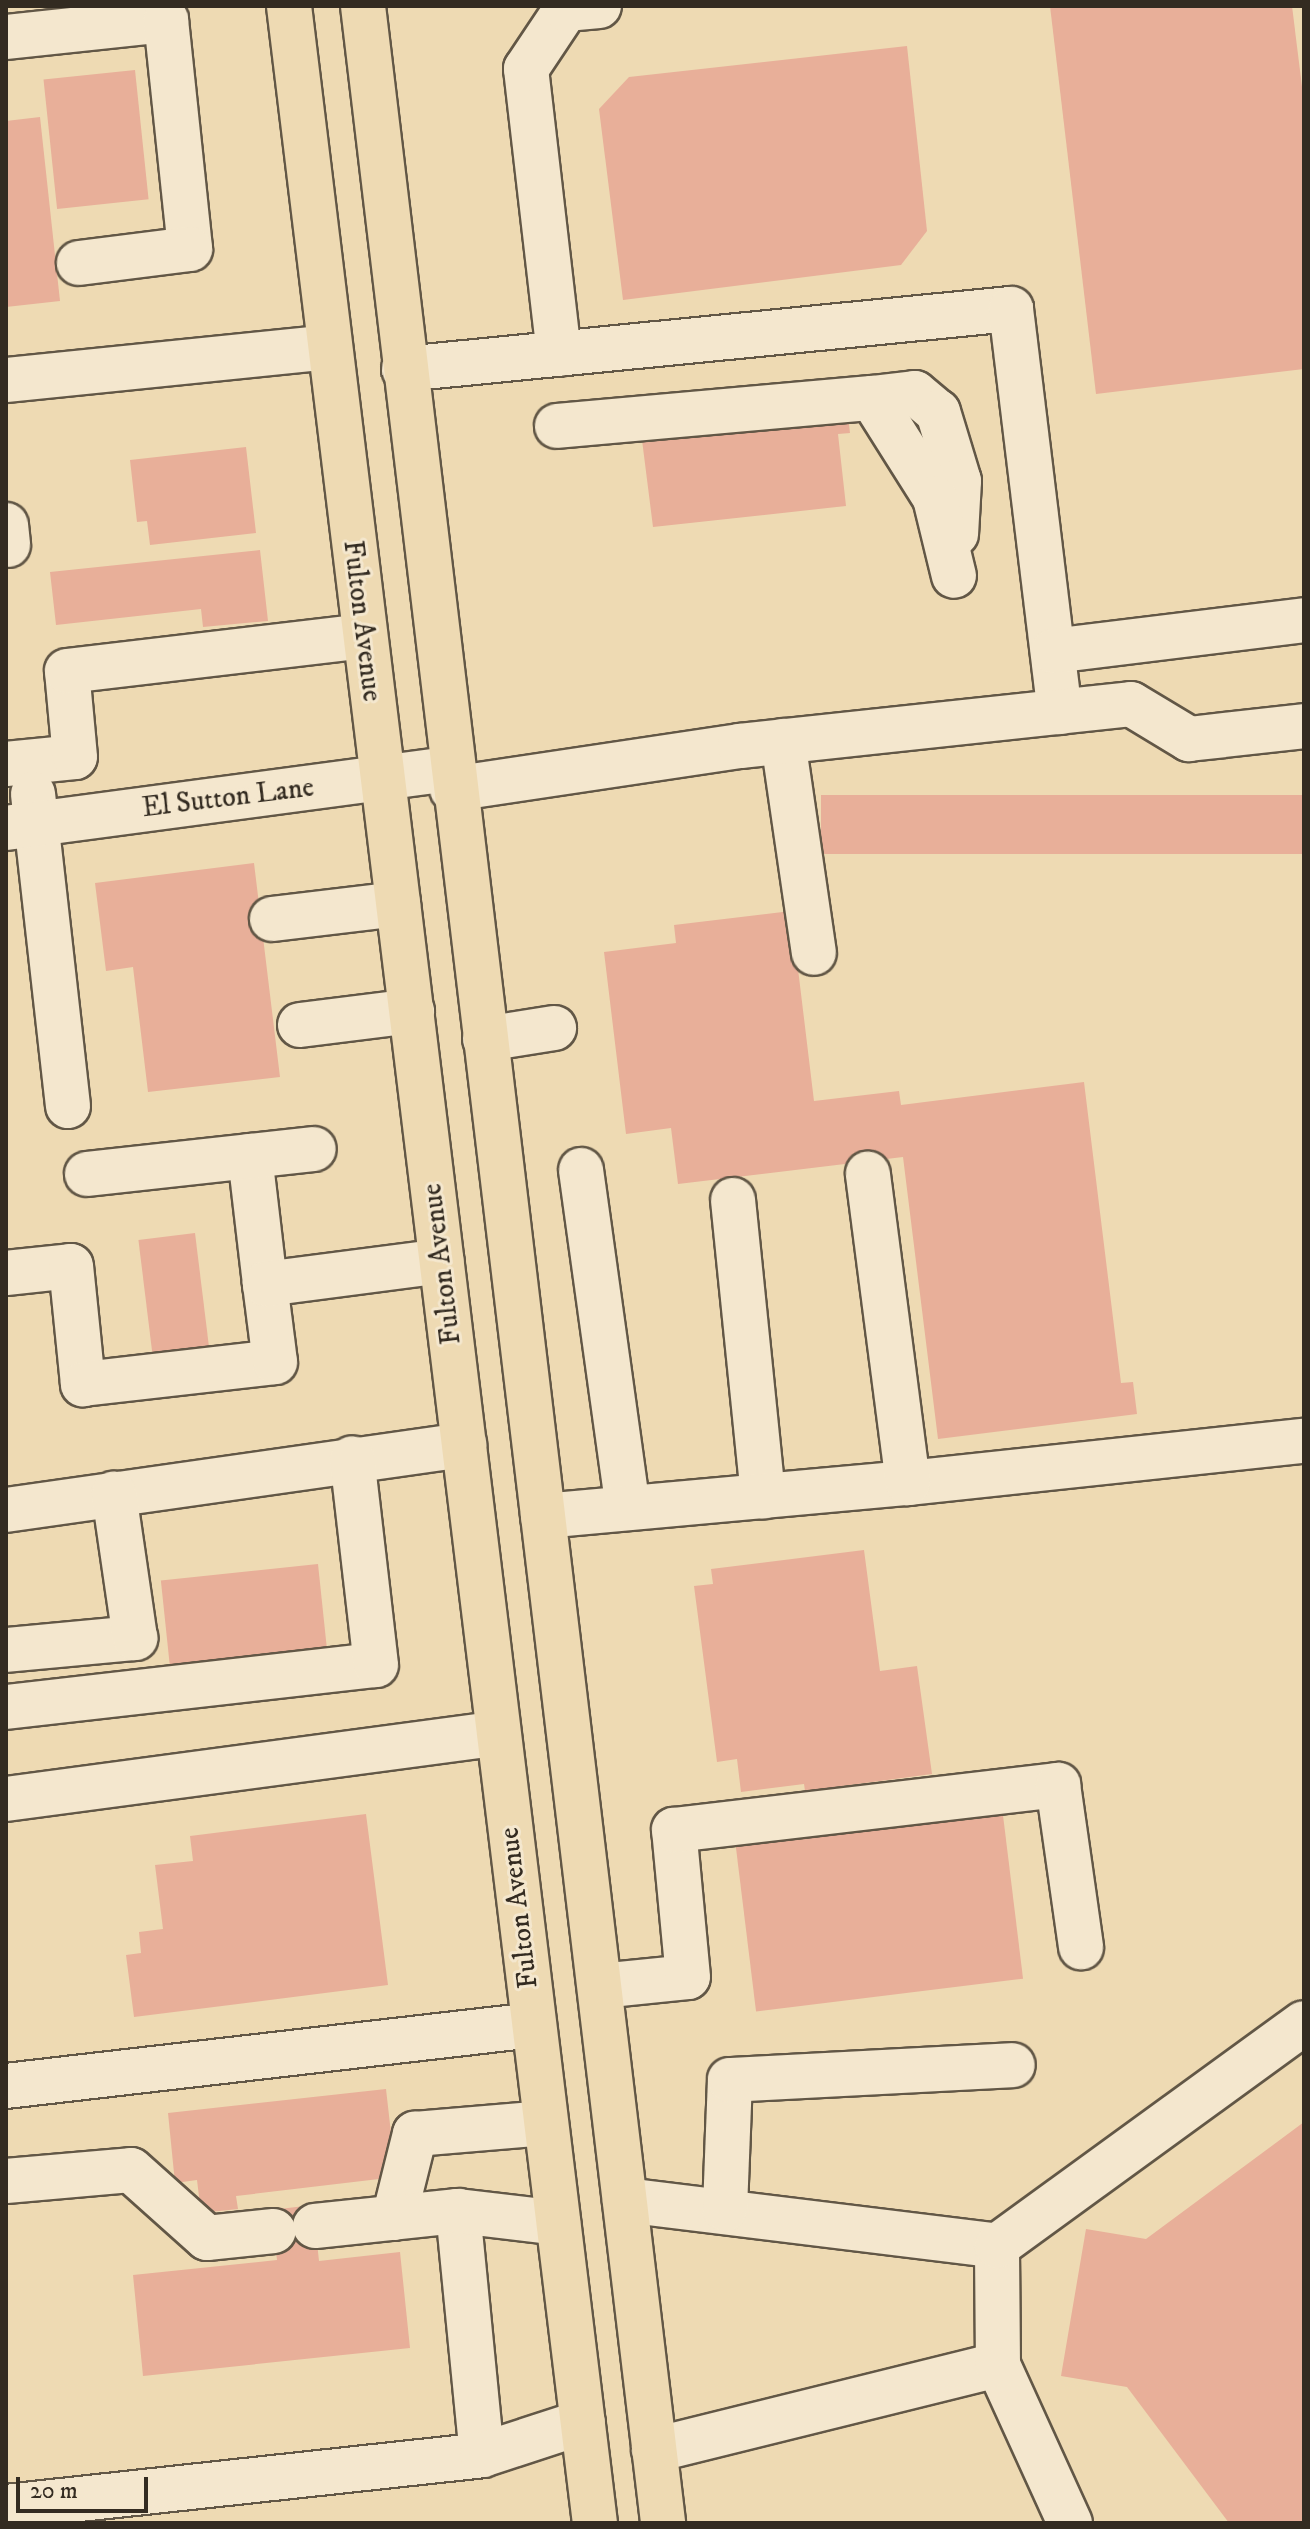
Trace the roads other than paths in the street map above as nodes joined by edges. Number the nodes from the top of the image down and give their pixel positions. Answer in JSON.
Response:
{"nodes":[{"id":1,"x":289,"y":6,"type":"edge"},
{"id":2,"x":363,"y":6,"type":"edge"},
{"id":3,"x":599,"y":6,"type":"edge"},
{"id":4,"x":6,"y":37,"type":"edge"},
{"id":5,"x":79,"y":263,"type":"dead end"},
{"id":6,"x":329,"y":347,"type":"junction"},
{"id":7,"x":559,"y":354,"type":"junction"},
{"id":8,"x":404,"y":369,"type":"junction"},
{"id":9,"x":6,"y":380,"type":"edge"},
{"id":10,"x":557,"y":426,"type":"dead end"},
{"id":11,"x":954,"y":576,"type":"dead end"},
{"id":12,"x":1304,"y":620,"type":"edge"},
{"id":13,"x":363,"y":636,"type":"junction"},
{"id":14,"x":1053,"y":651,"type":"junction"},
{"id":15,"x":1060,"y":712,"type":"junction"},
{"id":16,"x":1304,"y":726,"type":"edge"},
{"id":17,"x":783,"y":741,"type":"junction"},
{"id":18,"x":18,"y":763,"type":"edge"},
{"id":19,"x":382,"y":778,"type":"junction"},
{"id":20,"x":451,"y":779,"type":"junction"},
{"id":21,"x":21,"y":824,"type":"edge"},
{"id":22,"x":398,"y":904,"type":"junction"},
{"id":23,"x":272,"y":919,"type":"dead end"},
{"id":24,"x":814,"y":953,"type":"dead end"},
{"id":25,"x":412,"y":1011,"type":"junction"},
{"id":26,"x":300,"y":1025,"type":"dead end"},
{"id":27,"x":554,"y":1028,"type":"dead end"},
{"id":28,"x":485,"y":1039,"type":"junction"},
{"id":29,"x":68,"y":1106,"type":"dead end"},
{"id":30,"x":314,"y":1149,"type":"dead end"},
{"id":31,"x":250,"y":1156,"type":"junction"},
{"id":32,"x":581,"y":1170,"type":"dead end"},
{"id":33,"x":87,"y":1174,"type":"dead end"},
{"id":34,"x":868,"y":1174,"type":"dead end"},
{"id":35,"x":733,"y":1200,"type":"dead end"},
{"id":36,"x":442,"y":1261,"type":"junction"},
{"id":37,"x":6,"y":1273,"type":"edge"},
{"id":38,"x":265,"y":1284,"type":"junction"},
{"id":39,"x":1304,"y":1441,"type":"edge"},
{"id":40,"x":464,"y":1445,"type":"junction"},
{"id":41,"x":352,"y":1458,"type":"junction"},
{"id":42,"x":908,"y":1483,"type":"junction"},
{"id":43,"x":114,"y":1494,"type":"junction"},
{"id":44,"x":763,"y":1496,"type":"junction"},
{"id":45,"x":628,"y":1508,"type":"junction"},
{"id":46,"x":6,"y":1510,"type":"edge"},
{"id":47,"x":543,"y":1516,"type":"junction"},
{"id":48,"x":6,"y":1650,"type":"edge"},
{"id":49,"x":6,"y":1707,"type":"edge"},
{"id":50,"x":498,"y":1733,"type":"junction"},
{"id":51,"x":6,"y":1799,"type":"edge"},
{"id":52,"x":1081,"y":1947,"type":"dead end"},
{"id":53,"x":600,"y":1986,"type":"junction"},
{"id":54,"x":1304,"y":2023,"type":"edge"},
{"id":55,"x":533,"y":2025,"type":"junction"},
{"id":56,"x":1013,"y":2065,"type":"dead end"},
{"id":57,"x":6,"y":2086,"type":"edge"},
{"id":58,"x":546,"y":2123,"type":"junction"},
{"id":59,"x":6,"y":2181,"type":"edge"},
{"id":60,"x":625,"y":2200,"type":"junction"},
{"id":61,"x":725,"y":2209,"type":"junction"},
{"id":62,"x":458,"y":2211,"type":"junction"},
{"id":63,"x":394,"y":2218,"type":"junction"},
{"id":64,"x":558,"y":2223,"type":"junction"},
{"id":65,"x":997,"y":2246,"type":"junction"},
{"id":66,"x":998,"y":2365,"type":"junction"},
{"id":67,"x":583,"y":2422,"type":"junction"},
{"id":68,"x":654,"y":2450,"type":"junction"},
{"id":69,"x":482,"y":2455,"type":"junction"},
{"id":70,"x":6,"y":2507,"type":"edge"},
{"id":71,"x":595,"y":2523,"type":"edge"},
{"id":72,"x":663,"y":2523,"type":"edge"},
{"id":73,"x":1070,"y":2523,"type":"edge"}],
"edges":[{"from":1,"to":6,"type":"main road","name":"Fulton Avenue"},
{"from":2,"to":8,"type":"main road"},
{"from":3,"to":7,"type":"street"},
{"from":4,"to":5,"type":"street"},
{"from":6,"to":9,"type":"street"},
{"from":6,"to":13,"type":"main road","name":"Fulton Avenue"},
{"from":7,"to":8,"type":"street"},
{"from":7,"to":14,"type":"street"},
{"from":8,"to":20,"type":"main road"},
{"from":10,"to":11,"type":"street"},
{"from":12,"to":14,"type":"street"},
{"from":13,"to":18,"type":"street"},
{"from":13,"to":19,"type":"main road","name":"Fulton Avenue"},
{"from":14,"to":15,"type":"street"},
{"from":15,"to":16,"type":"street","name":"El Sutton Lane"},
{"from":15,"to":17,"type":"street","name":"El Sutton Lane"},
{"from":17,"to":20,"type":"street","name":"El Sutton Lane"},
{"from":17,"to":24,"type":"street"},
{"from":18,"to":21,"type":"street"},
{"from":19,"to":20,"type":"street","name":"El Sutton Lane"},
{"from":19,"to":21,"type":"street","name":"El Sutton Lane"},
{"from":19,"to":22,"type":"main road","name":"Fulton Avenue"},
{"from":20,"to":28,"type":"main road"},
{"from":21,"to":29,"type":"street"},
{"from":22,"to":23,"type":"street"},
{"from":22,"to":25,"type":"main road","name":"Fulton Avenue"},
{"from":25,"to":26,"type":"street"},
{"from":25,"to":36,"type":"main road","name":"Fulton Avenue"},
{"from":27,"to":28,"type":"street"},
{"from":28,"to":47,"type":"main road"},
{"from":30,"to":31,"type":"street"},
{"from":31,"to":33,"type":"street"},
{"from":31,"to":38,"type":"street"},
{"from":32,"to":45,"type":"street"},
{"from":34,"to":42,"type":"street"},
{"from":35,"to":44,"type":"street"},
{"from":36,"to":38,"type":"street"},
{"from":36,"to":40,"type":"main road","name":"Fulton Avenue"},
{"from":37,"to":38,"type":"street"},
{"from":39,"to":42,"type":"street"},
{"from":40,"to":41,"type":"street"},
{"from":40,"to":50,"type":"main road","name":"Fulton Avenue"},
{"from":41,"to":43,"type":"street"},
{"from":41,"to":49,"type":"street"},
{"from":42,"to":44,"type":"street"},
{"from":43,"to":46,"type":"street"},
{"from":43,"to":48,"type":"street"},
{"from":44,"to":45,"type":"street"},
{"from":45,"to":47,"type":"street"},
{"from":47,"to":53,"type":"main road"},
{"from":50,"to":51,"type":"street"},
{"from":50,"to":55,"type":"main road","name":"Fulton Avenue"},
{"from":52,"to":53,"type":"street"},
{"from":53,"to":60,"type":"main road"},
{"from":54,"to":65,"type":"street"},
{"from":55,"to":57,"type":"street"},
{"from":55,"to":58,"type":"main road","name":"Fulton Avenue"},
{"from":56,"to":61,"type":"street"},
{"from":58,"to":63,"type":"street"},
{"from":58,"to":64,"type":"main road","name":"Fulton Avenue"},
{"from":59,"to":63,"type":"street"},
{"from":60,"to":61,"type":"street"},
{"from":60,"to":68,"type":"main road"},
{"from":61,"to":65,"type":"street"},
{"from":62,"to":63,"type":"street"},
{"from":62,"to":64,"type":"street"},
{"from":62,"to":69,"type":"street"},
{"from":64,"to":67,"type":"main road","name":"Fulton Avenue"},
{"from":65,"to":66,"type":"street"},
{"from":66,"to":68,"type":"street"},
{"from":66,"to":73,"type":"street"},
{"from":67,"to":69,"type":"street"},
{"from":67,"to":71,"type":"main road","name":"Fulton Avenue"},
{"from":68,"to":72,"type":"main road"},
{"from":69,"to":70,"type":"street"}]}
